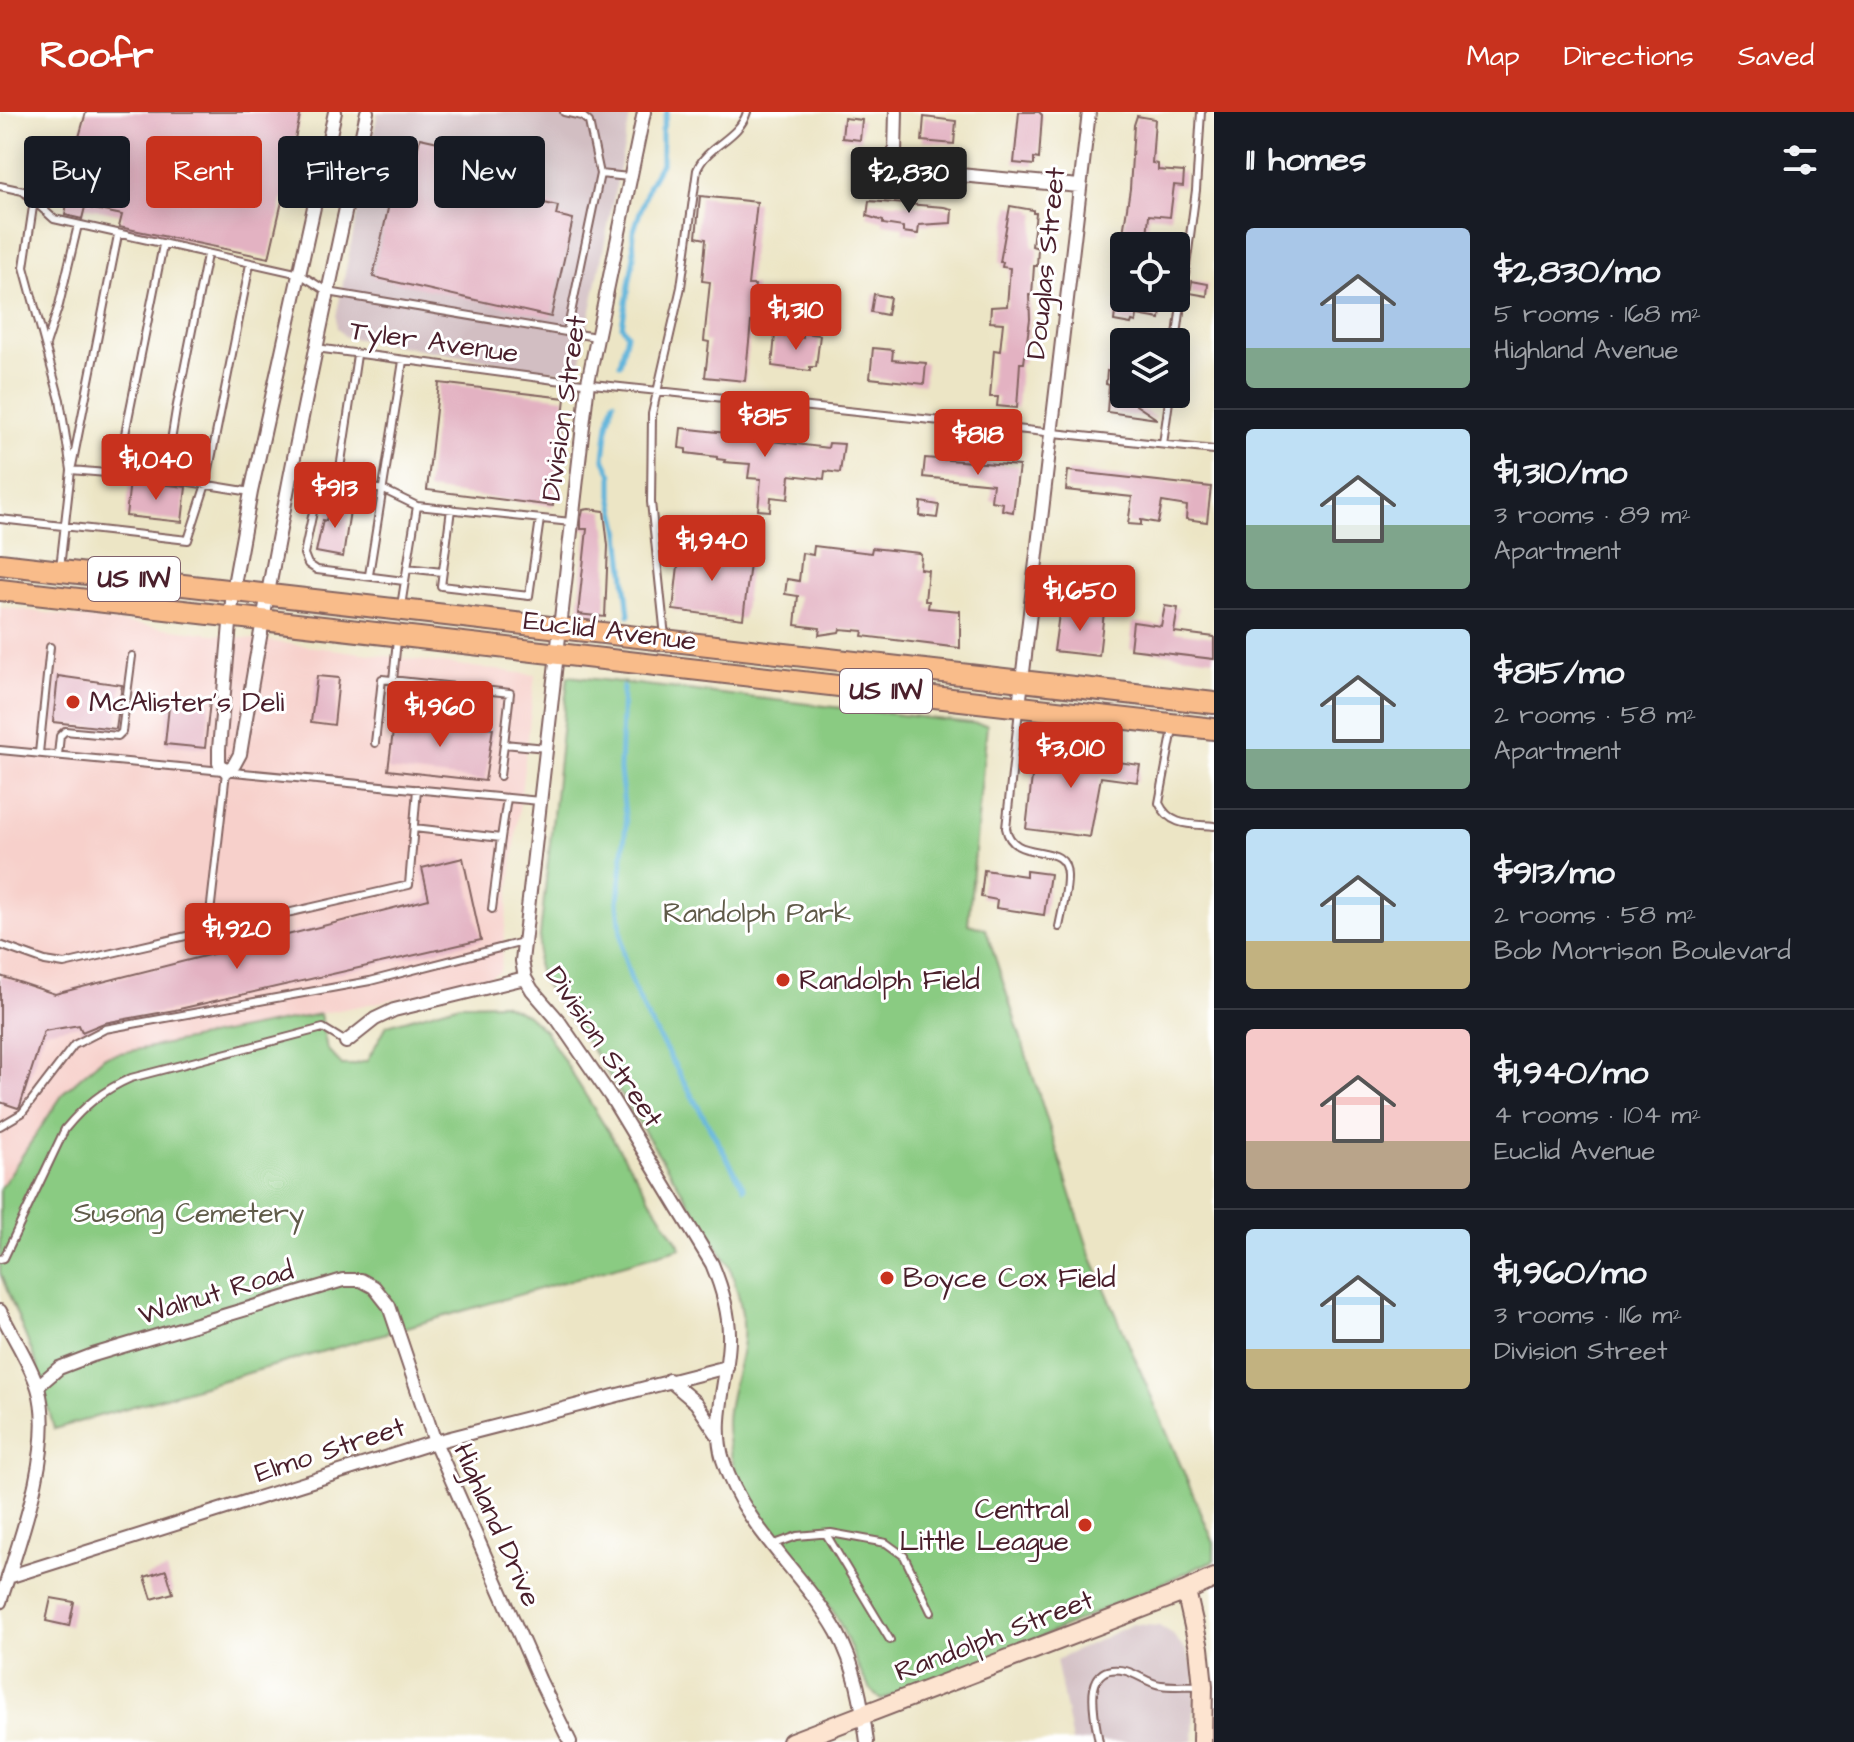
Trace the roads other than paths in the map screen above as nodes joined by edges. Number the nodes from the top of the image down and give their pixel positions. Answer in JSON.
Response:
{"nodes":[{"id":1,"x":335,"y":112,"type":"edge"},
{"id":2,"x":367,"y":112,"type":"edge"},
{"id":3,"x":564,"y":112,"type":"edge"},
{"id":4,"x":644,"y":112,"type":"edge"},
{"id":5,"x":747,"y":112,"type":"edge"},
{"id":6,"x":896,"y":112,"type":"edge"},
{"id":7,"x":1089,"y":112,"type":"edge"},
{"id":8,"x":1201,"y":112,"type":"edge"},
{"id":9,"x":600,"y":174,"type":"junction"},
{"id":10,"x":629,"y":177,"type":"junction"},
{"id":11,"x":0,"y":186,"type":"edge"},
{"id":12,"x":1079,"y":186,"type":"junction"},
{"id":13,"x":24,"y":192,"type":"edge"},
{"id":14,"x":33,"y":208,"type":"edge"},
{"id":15,"x":42,"y":208,"type":"edge"},
{"id":16,"x":78,"y":225,"type":"junction"},
{"id":17,"x":118,"y":235,"type":"junction"},
{"id":18,"x":163,"y":245,"type":"junction"},
{"id":19,"x":207,"y":255,"type":"junction"},
{"id":20,"x":250,"y":264,"type":"junction"},
{"id":21,"x":300,"y":274,"type":"junction"},
{"id":22,"x":328,"y":292,"type":"junction"},
{"id":23,"x":1178,"y":328,"type":"edge"},
{"id":24,"x":567,"y":332,"type":"junction"},
{"id":25,"x":596,"y":337,"type":"junction"},
{"id":26,"x":46,"y":347,"type":"junction"},
{"id":27,"x":316,"y":348,"type":"junction"},
{"id":28,"x":357,"y":355,"type":"junction"},
{"id":29,"x":403,"y":361,"type":"junction"},
{"id":30,"x":588,"y":382,"type":"junction"},
{"id":31,"x":656,"y":389,"type":"junction"},
{"id":32,"x":1168,"y":408,"type":"edge"},
{"id":33,"x":1051,"y":433,"type":"junction"},
{"id":34,"x":1163,"y":444,"type":"junction"},
{"id":35,"x":1214,"y":450,"type":"edge"},
{"id":36,"x":71,"y":470,"type":"junction"},
{"id":37,"x":117,"y":474,"type":"junction"},
{"id":38,"x":291,"y":474,"type":"junction"},
{"id":39,"x":165,"y":478,"type":"junction"},
{"id":40,"x":320,"y":479,"type":"junction"},
{"id":41,"x":338,"y":482,"type":"junction"},
{"id":42,"x":206,"y":484,"type":"junction"},
{"id":43,"x":384,"y":490,"type":"junction"},
{"id":44,"x":251,"y":492,"type":"junction"},
{"id":45,"x":417,"y":506,"type":"junction"},
{"id":46,"x":451,"y":509,"type":"junction"},
{"id":47,"x":0,"y":519,"type":"edge"},
{"id":48,"x":540,"y":519,"type":"junction"},
{"id":49,"x":572,"y":522,"type":"junction"},
{"id":50,"x":64,"y":526,"type":"junction"},
{"id":51,"x":0,"y":564,"type":"edge"},
{"id":52,"x":407,"y":568,"type":"junction"},
{"id":53,"x":60,"y":571,"type":"junction"},
{"id":54,"x":442,"y":572,"type":"junction"},
{"id":55,"x":369,"y":575,"type":"junction"},
{"id":56,"x":404,"y":581,"type":"junction"},
{"id":57,"x":0,"y":590,"type":"edge"},
{"id":58,"x":233,"y":590,"type":"junction"},
{"id":59,"x":268,"y":594,"type":"junction"},
{"id":60,"x":400,"y":610,"type":"junction"},
{"id":61,"x":232,"y":616,"type":"junction"},
{"id":62,"x":262,"y":619,"type":"junction"},
{"id":63,"x":560,"y":628,"type":"junction"},
{"id":64,"x":398,"y":635,"type":"junction"},
{"id":65,"x":666,"y":640,"type":"junction"},
{"id":66,"x":50,"y":647,"type":"dead end"},
{"id":67,"x":558,"y":653,"type":"junction"},
{"id":68,"x":132,"y":656,"type":"dead end"},
{"id":69,"x":393,"y":680,"type":"junction"},
{"id":70,"x":1022,"y":681,"type":"junction"},
{"id":71,"x":1214,"y":703,"type":"edge"},
{"id":72,"x":1019,"y":706,"type":"junction"},
{"id":73,"x":1174,"y":724,"type":"junction"},
{"id":74,"x":1214,"y":729,"type":"edge"},
{"id":75,"x":375,"y":743,"type":"dead end"},
{"id":76,"x":504,"y":744,"type":"junction"},
{"id":77,"x":546,"y":748,"type":"junction"},
{"id":78,"x":0,"y":750,"type":"edge"},
{"id":79,"x":39,"y":753,"type":"junction"},
{"id":80,"x":58,"y":755,"type":"junction"},
{"id":81,"x":226,"y":771,"type":"junction"},
{"id":82,"x":500,"y":776,"type":"dead end"},
{"id":83,"x":417,"y":789,"type":"junction"},
{"id":84,"x":507,"y":798,"type":"junction"},
{"id":85,"x":540,"y":801,"type":"junction"},
{"id":86,"x":1214,"y":826,"type":"edge"},
{"id":87,"x":414,"y":828,"type":"junction"},
{"id":88,"x":501,"y":838,"type":"junction"},
{"id":89,"x":492,"y":909,"type":"dead end"},
{"id":90,"x":1059,"y":927,"type":"dead end"},
{"id":91,"x":208,"y":931,"type":"junction"},
{"id":92,"x":523,"y":942,"type":"junction"},
{"id":93,"x":0,"y":945,"type":"edge"},
{"id":94,"x":525,"y":978,"type":"junction"},
{"id":95,"x":346,"y":1042,"type":"joint"},
{"id":96,"x":0,"y":1126,"type":"edge"},
{"id":97,"x":0,"y":1259,"type":"edge"},
{"id":98,"x":0,"y":1311,"type":"edge"},
{"id":99,"x":394,"y":1322,"type":"joint"},
{"id":100,"x":727,"y":1367,"type":"junction"},
{"id":101,"x":669,"y":1380,"type":"junction"},
{"id":102,"x":38,"y":1386,"type":"junction"},
{"id":103,"x":719,"y":1437,"type":"junction"},
{"id":104,"x":435,"y":1442,"type":"junction"},
{"id":105,"x":826,"y":1534,"type":"junction"},
{"id":106,"x":772,"y":1545,"type":"junction"},
{"id":107,"x":8,"y":1577,"type":"junction"},
{"id":108,"x":1214,"y":1578,"type":"edge"},
{"id":109,"x":1186,"y":1591,"type":"junction"},
{"id":110,"x":0,"y":1602,"type":"edge"},
{"id":111,"x":931,"y":1612,"type":"dead end"},
{"id":112,"x":890,"y":1640,"type":"dead end"},
{"id":113,"x":1208,"y":1686,"type":"edge"},
{"id":114,"x":864,"y":1716,"type":"junction"},
{"id":115,"x":570,"y":1742,"type":"edge"},
{"id":116,"x":792,"y":1742,"type":"edge"},
{"id":117,"x":867,"y":1742,"type":"edge"},
{"id":118,"x":1099,"y":1742,"type":"edge"},
{"id":119,"x":1202,"y":1742,"type":"edge"}],
"edges":[{"from":1,"to":21,"type":"street"},
{"from":2,"to":22,"type":"street"},
{"from":3,"to":9,"type":"lane"},
{"from":4,"to":10,"type":"street","name":"Division Street"},
{"from":5,"to":31,"type":"lane"},
{"from":6,"to":12,"type":"street"},
{"from":7,"to":12,"type":"street","name":"Douglas Street"},
{"from":8,"to":23,"type":"lane"},
{"from":9,"to":10,"type":"lane"},
{"from":9,"to":24,"type":"lane"},
{"from":10,"to":25,"type":"street","name":"Division Street"},
{"from":11,"to":13,"type":"lane"},
{"from":12,"to":33,"type":"street","name":"Douglas Street"},
{"from":14,"to":26,"type":"lane"},
{"from":15,"to":16,"type":"lane"},
{"from":16,"to":17,"type":"lane"},
{"from":16,"to":26,"type":"lane"},
{"from":17,"to":18,"type":"lane"},
{"from":17,"to":36,"type":"lane"},
{"from":18,"to":19,"type":"lane"},
{"from":18,"to":37,"type":"lane"},
{"from":19,"to":20,"type":"lane"},
{"from":19,"to":39,"type":"lane"},
{"from":20,"to":21,"type":"lane"},
{"from":20,"to":42,"type":"lane"},
{"from":21,"to":22,"type":"lane"},
{"from":21,"to":44,"type":"street"},
{"from":22,"to":24,"type":"lane"},
{"from":22,"to":27,"type":"street"},
{"from":24,"to":25,"type":"lane"},
{"from":25,"to":30,"type":"street","name":"Division Street"},
{"from":26,"to":36,"type":"lane"},
{"from":27,"to":28,"type":"lane","name":"Tyler Avenue"},
{"from":27,"to":38,"type":"street"},
{"from":28,"to":29,"type":"lane","name":"Tyler Avenue"},
{"from":28,"to":41,"type":"lane"},
{"from":29,"to":30,"type":"lane","name":"Tyler Avenue"},
{"from":29,"to":43,"type":"lane"},
{"from":30,"to":31,"type":"lane","name":"Tyler Avenue"},
{"from":30,"to":49,"type":"street","name":"Division Street"},
{"from":31,"to":33,"type":"lane","name":"Tyler Avenue"},
{"from":31,"to":65,"type":"lane"},
{"from":32,"to":34,"type":"lane"},
{"from":33,"to":34,"type":"lane","name":"Tyler Avenue"},
{"from":33,"to":70,"type":"street","name":"Douglas Street"},
{"from":34,"to":35,"type":"lane","name":"Tyler Avenue"},
{"from":36,"to":37,"type":"lane"},
{"from":36,"to":50,"type":"lane"},
{"from":37,"to":39,"type":"lane"},
{"from":38,"to":40,"type":"lane"},
{"from":38,"to":59,"type":"street"},
{"from":39,"to":42,"type":"lane"},
{"from":40,"to":41,"type":"lane"},
{"from":40,"to":55,"type":"lane"},
{"from":41,"to":43,"type":"lane"},
{"from":42,"to":44,"type":"lane"},
{"from":42,"to":50,"type":"lane"},
{"from":43,"to":45,"type":"lane"},
{"from":43,"to":55,"type":"lane"},
{"from":44,"to":58,"type":"street"},
{"from":45,"to":46,"type":"lane"},
{"from":45,"to":52,"type":"lane"},
{"from":46,"to":48,"type":"lane"},
{"from":46,"to":54,"type":"lane"},
{"from":47,"to":50,"type":"lane"},
{"from":48,"to":49,"type":"lane"},
{"from":48,"to":54,"type":"lane"},
{"from":49,"to":63,"type":"street","name":"Division Street"},
{"from":50,"to":53,"type":"lane"},
{"from":51,"to":53,"type":"main road","name":"Euclid Avenue","number":"US 11W"},
{"from":52,"to":54,"type":"lane"},
{"from":52,"to":56,"type":"lane"},
{"from":53,"to":58,"type":"main road","name":"Euclid Avenue","number":"US 11W"},
{"from":55,"to":56,"type":"lane"},
{"from":56,"to":60,"type":"lane"},
{"from":57,"to":61,"type":"main road","name":"Euclid Avenue","number":"US 11W"},
{"from":58,"to":59,"type":"main road","name":"Euclid Avenue","number":"US 11W"},
{"from":58,"to":61,"type":"street"},
{"from":59,"to":60,"type":"main road","name":"Euclid Avenue","number":"US 11W"},
{"from":59,"to":62,"type":"street"},
{"from":60,"to":63,"type":"main road","name":"Euclid Avenue","number":"US 11W"},
{"from":61,"to":62,"type":"main road","name":"Euclid Avenue","number":"US 11W"},
{"from":61,"to":81,"type":"street"},
{"from":62,"to":64,"type":"main road","name":"Euclid Avenue","number":"US 11W"},
{"from":62,"to":81,"type":"street"},
{"from":63,"to":65,"type":"main road","name":"Euclid Avenue","number":"US 11W"},
{"from":63,"to":67,"type":"street","name":"Division Street"},
{"from":64,"to":67,"type":"main road","name":"Euclid Avenue","number":"US 11W"},
{"from":64,"to":69,"type":"lane"},
{"from":65,"to":70,"type":"main road","name":"Euclid Avenue","number":"US 11W"},
{"from":66,"to":79,"type":"lane"},
{"from":67,"to":72,"type":"main road","name":"Euclid Avenue","number":"US 11W"},
{"from":67,"to":77,"type":"street","name":"Division Street"},
{"from":68,"to":80,"type":"lane"},
{"from":69,"to":75,"type":"lane"},
{"from":69,"to":76,"type":"lane"},
{"from":70,"to":71,"type":"main road","name":"Euclid Avenue","number":"US 11W"},
{"from":70,"to":72,"type":"street","name":"Douglas Street"},
{"from":72,"to":73,"type":"main road","name":"Euclid Avenue","number":"US 11W"},
{"from":72,"to":90,"type":"lane"},
{"from":73,"to":74,"type":"main road","name":"Euclid Avenue","number":"US 11W"},
{"from":73,"to":86,"type":"lane"},
{"from":76,"to":77,"type":"lane"},
{"from":76,"to":82,"type":"lane"},
{"from":77,"to":85,"type":"street","name":"Division Street"},
{"from":78,"to":79,"type":"lane"},
{"from":79,"to":80,"type":"lane"},
{"from":80,"to":81,"type":"lane"},
{"from":81,"to":83,"type":"lane"},
{"from":81,"to":91,"type":"lane"},
{"from":83,"to":84,"type":"lane"},
{"from":83,"to":87,"type":"lane"},
{"from":84,"to":85,"type":"lane"},
{"from":84,"to":88,"type":"lane"},
{"from":85,"to":92,"type":"street","name":"Division Street"},
{"from":87,"to":88,"type":"lane"},
{"from":87,"to":91,"type":"lane"},
{"from":88,"to":89,"type":"lane"},
{"from":91,"to":93,"type":"lane"},
{"from":92,"to":94,"type":"street","name":"Division Street"},
{"from":92,"to":96,"type":"lane"},
{"from":94,"to":95,"type":"street"},
{"from":94,"to":100,"type":"street","name":"Division Street"},
{"from":95,"to":97,"type":"lane"},
{"from":98,"to":102,"type":"street"},
{"from":99,"to":102,"type":"street","name":"Walnut Road"},
{"from":99,"to":104,"type":"street","name":"Highland Drive"},
{"from":100,"to":101,"type":"street","name":"Elmo Street"},
{"from":100,"to":103,"type":"street","name":"Division Street"},
{"from":101,"to":103,"type":"street"},
{"from":101,"to":104,"type":"street","name":"Elmo Street"},
{"from":102,"to":107,"type":"street"},
{"from":103,"to":106,"type":"street","name":"Division Street"},
{"from":104,"to":107,"type":"street","name":"Elmo Street"},
{"from":104,"to":115,"type":"street","name":"Highland Drive"},
{"from":105,"to":106,"type":"lane"},
{"from":105,"to":111,"type":"lane"},
{"from":105,"to":112,"type":"lane"},
{"from":106,"to":114,"type":"street","name":"Division Street"},
{"from":107,"to":110,"type":"street"},
{"from":108,"to":109,"type":"street","name":"Randolph Street"},
{"from":109,"to":113,"type":"street"},
{"from":109,"to":114,"type":"street","name":"Randolph Street"},
{"from":113,"to":118,"type":"lane"},
{"from":113,"to":119,"type":"street"},
{"from":114,"to":116,"type":"street","name":"Randolph Street"},
{"from":114,"to":117,"type":"street","name":"Division Street"}]}
